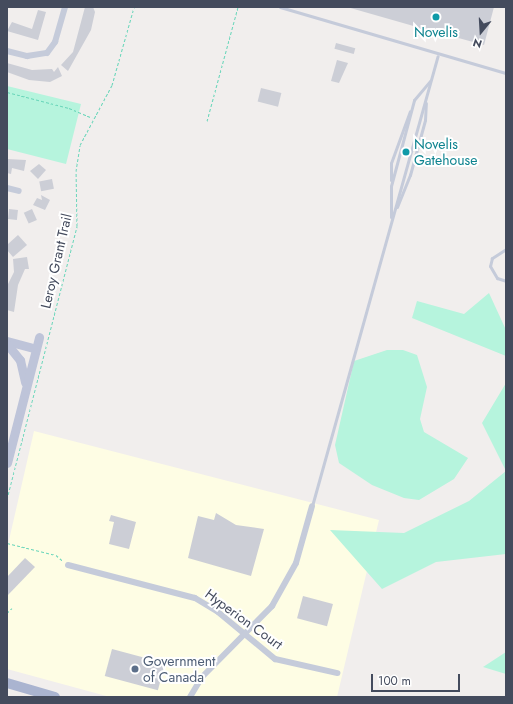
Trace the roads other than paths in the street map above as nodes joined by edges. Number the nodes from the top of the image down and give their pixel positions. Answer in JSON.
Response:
{"nodes":[{"id":1,"x":65,"y":7,"type":"edge"},
{"id":2,"x":280,"y":7,"type":"edge"},
{"id":3,"x":7,"y":51,"type":"edge"},
{"id":4,"x":438,"y":56,"type":"junction"},
{"id":5,"x":506,"y":73,"type":"edge"},
{"id":6,"x":431,"y":80,"type":"junction"},
{"id":7,"x":426,"y":98,"type":"junction"},
{"id":8,"x":7,"y":188,"type":"edge"},
{"id":9,"x":19,"y":192,"type":"dead end"},
{"id":10,"x":391,"y":222,"type":"junction"},
{"id":11,"x":506,"y":249,"type":"edge"},
{"id":12,"x":506,"y":281,"type":"edge"},
{"id":13,"x":39,"y":337,"type":"dead end"},
{"id":14,"x":7,"y":341,"type":"edge"},
{"id":15,"x":7,"y":344,"type":"edge"},
{"id":16,"x":36,"y":349,"type":"junction"},
{"id":17,"x":25,"y":393,"type":"junction"},
{"id":18,"x":7,"y":463,"type":"edge"},
{"id":19,"x":312,"y":506,"type":"joint"},
{"id":20,"x":68,"y":565,"type":"road end"},
{"id":21,"x":244,"y":634,"type":"junction"},
{"id":22,"x":337,"y":673,"type":"dead end"},
{"id":23,"x":7,"y":683,"type":"edge"},
{"id":24,"x":55,"y":697,"type":"edge"},
{"id":25,"x":190,"y":697,"type":"edge"}],
"edges":[{"from":1,"to":3,"type":"street"},
{"from":2,"to":4,"type":"lane"},
{"from":4,"to":5,"type":"lane"},
{"from":4,"to":6,"type":"lane"},
{"from":6,"to":7,"type":"lane"},
{"from":6,"to":10,"type":"lane"},
{"from":7,"to":10,"type":"lane"},
{"from":7,"to":10,"type":"lane"},
{"from":8,"to":9,"type":"street"},
{"from":10,"to":19,"type":"lane"},
{"from":11,"to":12,"type":"lane"},
{"from":13,"to":16,"type":"street"},
{"from":14,"to":16,"type":"street"},
{"from":15,"to":17,"type":"street"},
{"from":16,"to":17,"type":"street"},
{"from":17,"to":18,"type":"street"},
{"from":19,"to":21,"type":"street"},
{"from":20,"to":21,"type":"street","name":"Hyperion Court"},
{"from":21,"to":22,"type":"street","name":"Hyperion Court"},
{"from":21,"to":25,"type":"street"},
{"from":23,"to":24,"type":"main road"}]}
